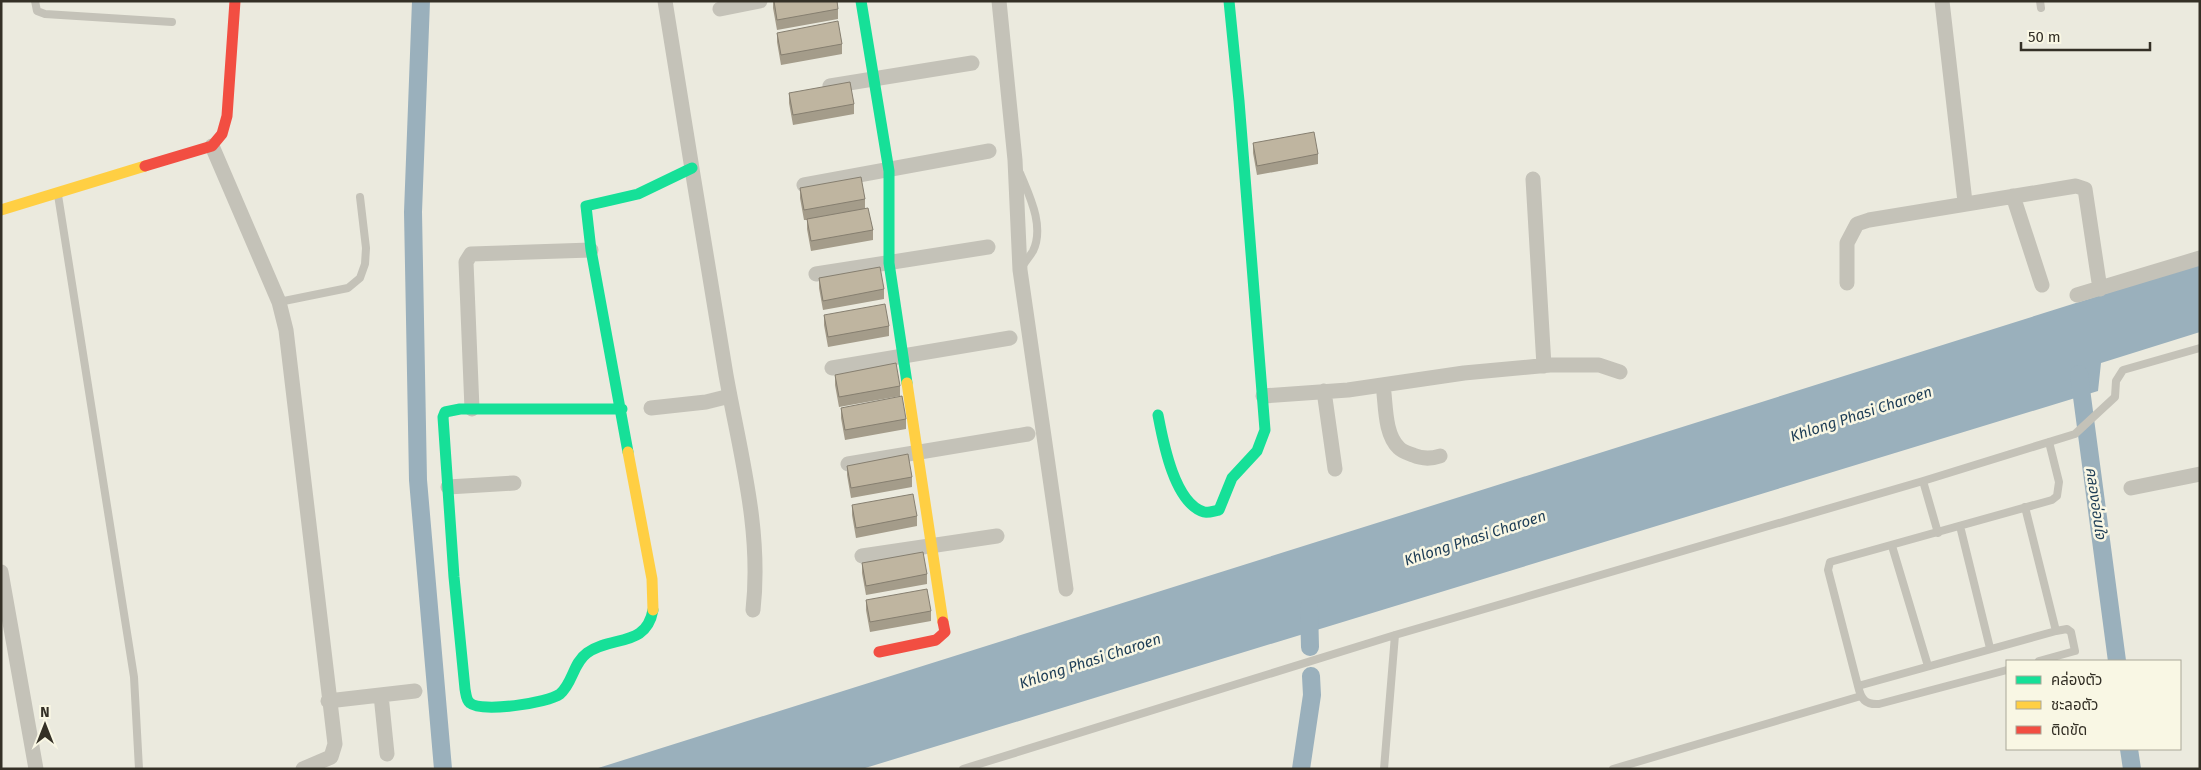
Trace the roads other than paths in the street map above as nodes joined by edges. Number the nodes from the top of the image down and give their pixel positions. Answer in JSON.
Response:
{"nodes":[{"id":1,"x":35,"y":1,"type":"edge"},
{"id":2,"x":235,"y":1,"type":"edge"},
{"id":3,"x":665,"y":1,"type":"edge"},
{"id":4,"x":760,"y":1,"type":"edge"},
{"id":5,"x":861,"y":1,"type":"edge"},
{"id":6,"x":999,"y":1,"type":"edge"},
{"id":7,"x":1229,"y":1,"type":"edge"},
{"id":8,"x":1942,"y":1,"type":"edge"},
{"id":9,"x":720,"y":9,"type":"dead end"},
{"id":10,"x":172,"y":22,"type":"dead end"},
{"id":11,"x":972,"y":63,"type":"dead end"},
{"id":12,"x":874,"y":78,"type":"junction"},
{"id":13,"x":820,"y":88,"type":"edge"},
{"id":14,"x":212,"y":146,"type":"junction"},
{"id":15,"x":989,"y":151,"type":"dead end"},
{"id":16,"x":692,"y":168,"type":"junction"},
{"id":17,"x":889,"y":171,"type":"junction"},
{"id":18,"x":1533,"y":179,"type":"dead end"},
{"id":19,"x":804,"y":184,"type":"dead end"},
{"id":20,"x":58,"y":193,"type":"junction"},
{"id":21,"x":2013,"y":196,"type":"junction"},
{"id":22,"x":360,"y":197,"type":"dead end"},
{"id":23,"x":1965,"y":202,"type":"junction"},
{"id":24,"x":1,"y":210,"type":"edge"},
{"id":25,"x":988,"y":247,"type":"dead end"},
{"id":26,"x":591,"y":250,"type":"junction"},
{"id":27,"x":2200,"y":258,"type":"edge"},
{"id":28,"x":889,"y":263,"type":"junction"},
{"id":29,"x":816,"y":274,"type":"dead end"},
{"id":30,"x":1847,"y":283,"type":"dead end"},
{"id":31,"x":2042,"y":285,"type":"dead end"},
{"id":32,"x":2100,"y":289,"type":"junction"},
{"id":33,"x":2077,"y":295,"type":"dead end"},
{"id":34,"x":280,"y":302,"type":"junction"},
{"id":35,"x":1010,"y":338,"type":"dead end"},
{"id":36,"x":2200,"y":348,"type":"edge"},
{"id":37,"x":904,"y":357,"type":"junction"},
{"id":38,"x":1544,"y":366,"type":"junction"},
{"id":39,"x":832,"y":368,"type":"dead end"},
{"id":40,"x":1620,"y":372,"type":"dead end"},
{"id":41,"x":1383,"y":385,"type":"junction"},
{"id":42,"x":1324,"y":391,"type":"junction"},
{"id":43,"x":730,"y":396,"type":"junction"},
{"id":44,"x":1263,"y":396,"type":"junction"},
{"id":45,"x":472,"y":408,"type":"junction"},
{"id":46,"x":651,"y":408,"type":"dead end"},
{"id":47,"x":622,"y":409,"type":"junction"},
{"id":48,"x":1158,"y":415,"type":"dead end"},
{"id":49,"x":1028,"y":434,"type":"dead end"},
{"id":50,"x":2049,"y":442,"type":"junction"},
{"id":51,"x":918,"y":452,"type":"junction"},
{"id":52,"x":1440,"y":456,"type":"dead end"},
{"id":53,"x":848,"y":464,"type":"edge"},
{"id":54,"x":1334,"y":469,"type":"dead end"},
{"id":55,"x":2200,"y":474,"type":"edge"},
{"id":56,"x":1923,"y":481,"type":"junction"},
{"id":57,"x":514,"y":482,"type":"dead end"},
{"id":58,"x":448,"y":486,"type":"junction"},
{"id":59,"x":2132,"y":488,"type":"dead end"},
{"id":60,"x":2025,"y":507,"type":"junction"},
{"id":61,"x":1960,"y":526,"type":"junction"},
{"id":62,"x":1938,"y":533,"type":"junction"},
{"id":63,"x":997,"y":536,"type":"dead end"},
{"id":64,"x":933,"y":545,"type":"junction"},
{"id":65,"x":1892,"y":546,"type":"junction"},
{"id":66,"x":862,"y":556,"type":"dead end"},
{"id":67,"x":1,"y":572,"type":"edge"},
{"id":68,"x":1066,"y":589,"type":"dead end"},
{"id":69,"x":753,"y":610,"type":"dead end"},
{"id":70,"x":2056,"y":631,"type":"junction"},
{"id":71,"x":1395,"y":635,"type":"junction"},
{"id":72,"x":1990,"y":648,"type":"junction"},
{"id":73,"x":879,"y":652,"type":"dead end"},
{"id":74,"x":2043,"y":660,"type":"edge"},
{"id":75,"x":1928,"y":666,"type":"junction"},
{"id":76,"x":2006,"y":670,"type":"edge"},
{"id":77,"x":1858,"y":686,"type":"junction"},
{"id":78,"x":415,"y":691,"type":"dead end"},
{"id":79,"x":381,"y":695,"type":"junction"},
{"id":80,"x":1860,"y":696,"type":"junction"},
{"id":81,"x":328,"y":701,"type":"junction"},
{"id":82,"x":387,"y":754,"type":"dead end"},
{"id":83,"x":36,"y":769,"type":"edge"},
{"id":84,"x":138,"y":769,"type":"edge"},
{"id":85,"x":304,"y":769,"type":"edge"},
{"id":86,"x":963,"y":769,"type":"edge"},
{"id":87,"x":1384,"y":769,"type":"edge"},
{"id":88,"x":1613,"y":769,"type":"edge"}],
"edges":[{"from":1,"to":10,"type":"lane"},
{"from":2,"to":14,"type":"street"},
{"from":3,"to":16,"type":"street"},
{"from":4,"to":9,"type":"street"},
{"from":5,"to":12,"type":"street"},
{"from":6,"to":68,"type":"street"},
{"from":7,"to":44,"type":"street"},
{"from":8,"to":23,"type":"street"},
{"from":11,"to":12,"type":"street"},
{"from":12,"to":13,"type":"street"},
{"from":12,"to":17,"type":"street"},
{"from":14,"to":20,"type":"street"},
{"from":14,"to":34,"type":"street"},
{"from":15,"to":17,"type":"street"},
{"from":16,"to":26,"type":"street"},
{"from":16,"to":43,"type":"street"},
{"from":17,"to":19,"type":"street"},
{"from":17,"to":28,"type":"street"},
{"from":18,"to":38,"type":"street"},
{"from":20,"to":24,"type":"street"},
{"from":20,"to":84,"type":"lane"},
{"from":21,"to":23,"type":"street"},
{"from":21,"to":31,"type":"street"},
{"from":21,"to":32,"type":"street"},
{"from":22,"to":34,"type":"lane"},
{"from":23,"to":30,"type":"street"},
{"from":25,"to":28,"type":"street"},
{"from":26,"to":45,"type":"street"},
{"from":26,"to":47,"type":"street"},
{"from":27,"to":32,"type":"street"},
{"from":28,"to":29,"type":"street"},
{"from":28,"to":37,"type":"street"},
{"from":32,"to":33,"type":"street"},
{"from":34,"to":81,"type":"street"},
{"from":35,"to":37,"type":"street"},
{"from":36,"to":50,"type":"lane"},
{"from":37,"to":39,"type":"street"},
{"from":37,"to":51,"type":"street"},
{"from":38,"to":40,"type":"street"},
{"from":38,"to":41,"type":"street"},
{"from":41,"to":42,"type":"street"},
{"from":41,"to":52,"type":"street"},
{"from":42,"to":44,"type":"street"},
{"from":42,"to":54,"type":"street"},
{"from":43,"to":46,"type":"street"},
{"from":43,"to":69,"type":"street"},
{"from":44,"to":48,"type":"street"},
{"from":45,"to":47,"type":"street"},
{"from":45,"to":58,"type":"street"},
{"from":47,"to":58,"type":"street"},
{"from":49,"to":51,"type":"street"},
{"from":50,"to":56,"type":"lane"},
{"from":50,"to":60,"type":"lane"},
{"from":51,"to":53,"type":"street"},
{"from":51,"to":64,"type":"street"},
{"from":55,"to":59,"type":"street"},
{"from":56,"to":62,"type":"lane"},
{"from":56,"to":71,"type":"lane"},
{"from":57,"to":58,"type":"street"},
{"from":60,"to":61,"type":"lane"},
{"from":60,"to":70,"type":"lane"},
{"from":61,"to":62,"type":"lane"},
{"from":61,"to":72,"type":"lane"},
{"from":62,"to":65,"type":"lane"},
{"from":63,"to":64,"type":"street"},
{"from":64,"to":66,"type":"street"},
{"from":64,"to":73,"type":"street"},
{"from":65,"to":75,"type":"lane"},
{"from":65,"to":77,"type":"lane"},
{"from":67,"to":83,"type":"street"},
{"from":70,"to":72,"type":"lane"},
{"from":70,"to":74,"type":"lane"},
{"from":71,"to":86,"type":"lane"},
{"from":71,"to":87,"type":"lane"},
{"from":72,"to":75,"type":"lane"},
{"from":75,"to":77,"type":"lane"},
{"from":76,"to":80,"type":"lane"},
{"from":77,"to":80,"type":"lane"},
{"from":78,"to":79,"type":"street"},
{"from":79,"to":81,"type":"street"},
{"from":79,"to":82,"type":"street"},
{"from":80,"to":88,"type":"lane"},
{"from":81,"to":85,"type":"street"}]}
